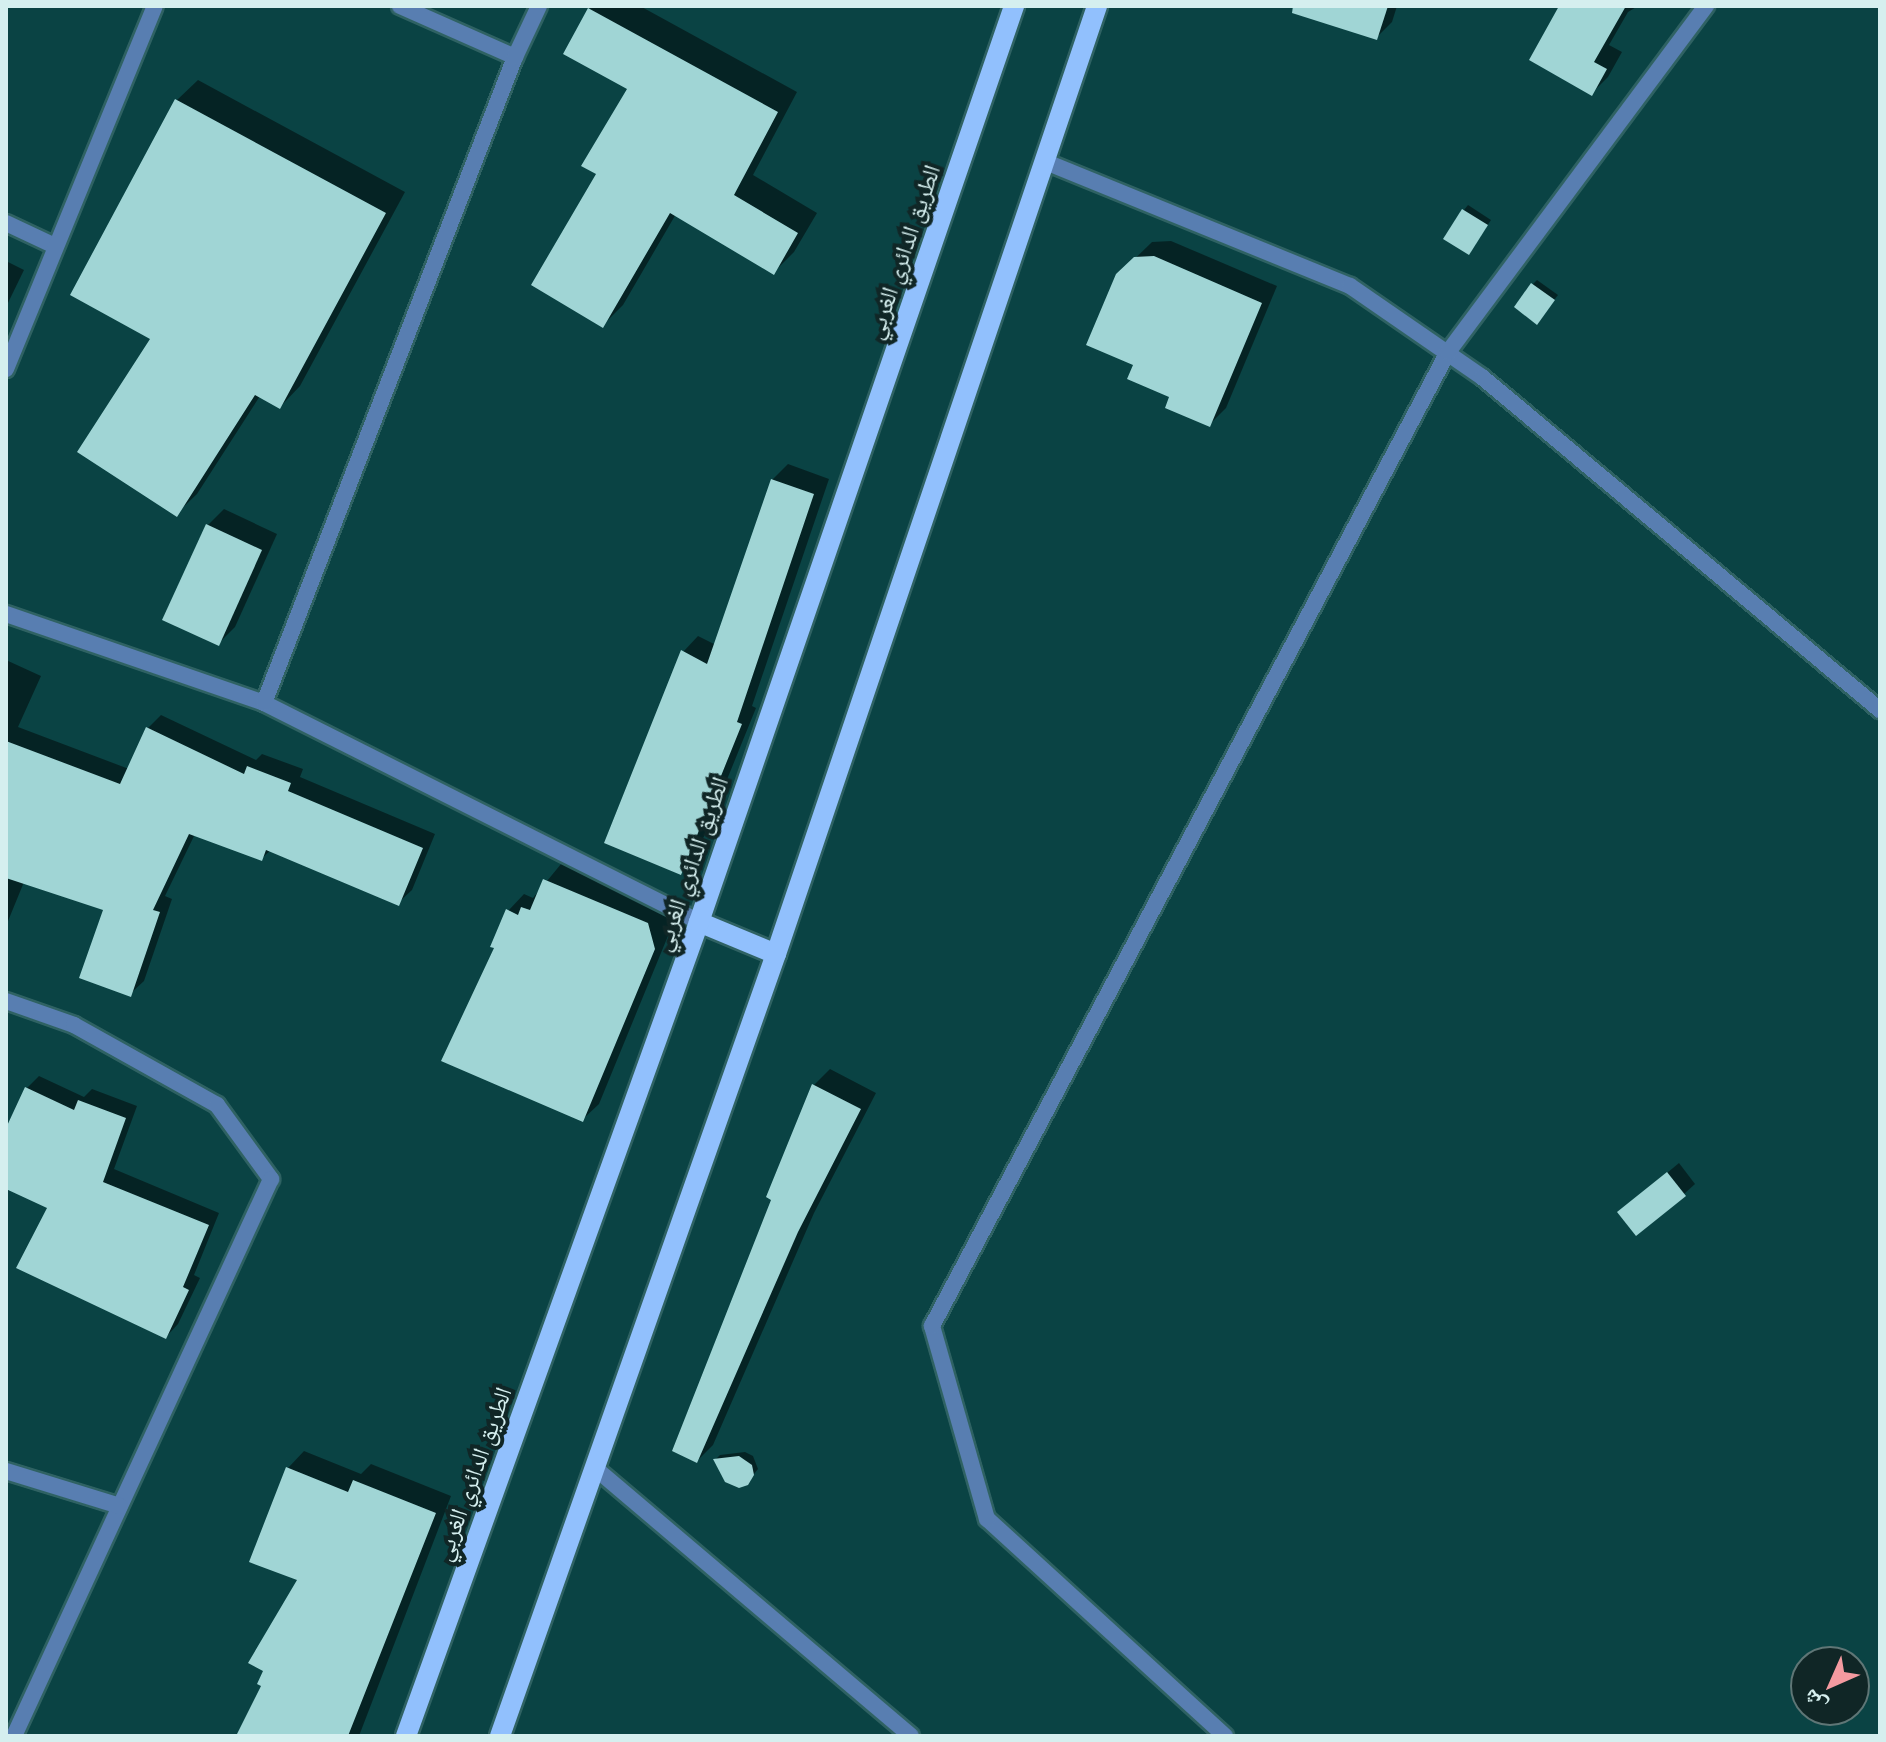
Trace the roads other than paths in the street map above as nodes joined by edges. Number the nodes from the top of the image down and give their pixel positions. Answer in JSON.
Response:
{"nodes":[{"id":1,"x":155,"y":6,"type":"edge"},
{"id":2,"x":400,"y":6,"type":"edge"},
{"id":3,"x":539,"y":6,"type":"edge"},
{"id":4,"x":1014,"y":6,"type":"edge"},
{"id":5,"x":1097,"y":6,"type":"edge"},
{"id":6,"x":1706,"y":6,"type":"edge"},
{"id":7,"x":515,"y":57,"type":"junction"},
{"id":8,"x":1046,"y":162,"type":"junction"},
{"id":9,"x":6,"y":223,"type":"edge"},
{"id":10,"x":55,"y":246,"type":"junction"},
{"id":11,"x":1448,"y":352,"type":"junction"},
{"id":12,"x":6,"y":369,"type":"edge"},
{"id":13,"x":6,"y":614,"type":"edge"},
{"id":14,"x":264,"y":703,"type":"junction"},
{"id":15,"x":1880,"y":710,"type":"edge"},
{"id":16,"x":699,"y":922,"type":"junction"},
{"id":17,"x":776,"y":954,"type":"junction"},
{"id":18,"x":6,"y":1001,"type":"edge"},
{"id":19,"x":595,"y":1468,"type":"junction"},
{"id":20,"x":6,"y":1471,"type":"edge"},
{"id":21,"x":120,"y":1506,"type":"junction"},
{"id":22,"x":14,"y":1736,"type":"edge"},
{"id":23,"x":406,"y":1736,"type":"edge"},
{"id":24,"x":500,"y":1736,"type":"edge"},
{"id":25,"x":911,"y":1736,"type":"edge"},
{"id":26,"x":1225,"y":1736,"type":"edge"}],
"edges":[{"from":1,"to":10,"type":"street"},
{"from":2,"to":7,"type":"street"},
{"from":3,"to":7,"type":"street"},
{"from":4,"to":16,"type":"main road","name":"الطريق الدائري الغربي"},
{"from":5,"to":8,"type":"main road"},
{"from":6,"to":11,"type":"street"},
{"from":7,"to":14,"type":"street"},
{"from":8,"to":11,"type":"street"},
{"from":8,"to":17,"type":"main road"},
{"from":9,"to":10,"type":"street"},
{"from":10,"to":12,"type":"street"},
{"from":11,"to":15,"type":"street"},
{"from":11,"to":26,"type":"street"},
{"from":13,"to":14,"type":"street"},
{"from":14,"to":16,"type":"street"},
{"from":16,"to":17,"type":"main road"},
{"from":16,"to":23,"type":"main road","name":"الطريق الدائري الغربي"},
{"from":17,"to":19,"type":"main road"},
{"from":18,"to":21,"type":"street"},
{"from":19,"to":24,"type":"main road"},
{"from":19,"to":25,"type":"street"},
{"from":20,"to":21,"type":"street"},
{"from":21,"to":22,"type":"street"}]}
